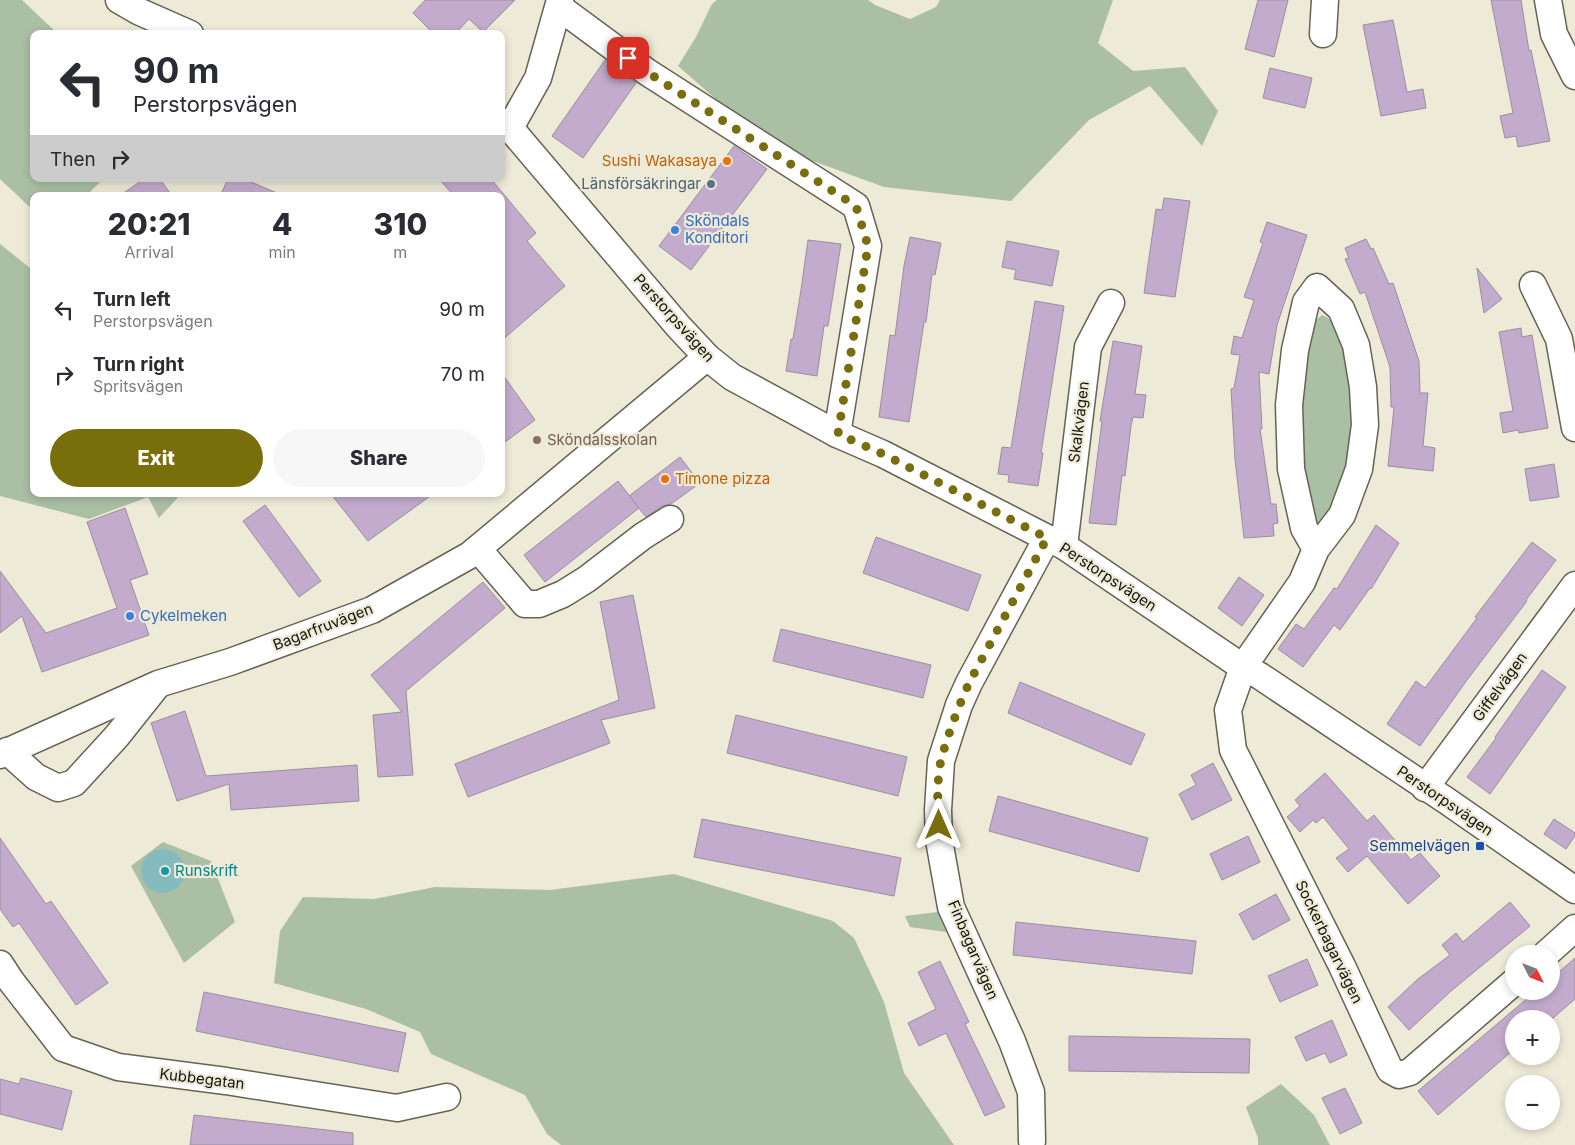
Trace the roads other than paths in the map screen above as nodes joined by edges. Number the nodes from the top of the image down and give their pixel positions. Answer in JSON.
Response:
{"nodes":[{"id":1,"x":119,"y":0,"type":"edge"},
{"id":2,"x":1325,"y":0,"type":"edge"},
{"id":3,"x":1548,"y":0,"type":"edge"},
{"id":4,"x":560,"y":4,"type":"edge"},
{"id":5,"x":181,"y":30,"type":"edge"},
{"id":6,"x":1323,"y":34,"type":"dead end"},
{"id":7,"x":1575,"y":76,"type":"edge"},
{"id":8,"x":506,"y":124,"type":"edge"},
{"id":9,"x":1533,"y":285,"type":"dead end"},
{"id":10,"x":1111,"y":303,"type":"dead end"},
{"id":11,"x":707,"y":357,"type":"junction"},
{"id":12,"x":1575,"y":428,"type":"edge"},
{"id":13,"x":838,"y":434,"type":"junction"},
{"id":14,"x":670,"y":519,"type":"dead end"},
{"id":15,"x":1056,"y":542,"type":"junction"},
{"id":16,"x":478,"y":548,"type":"junction"},
{"id":17,"x":1316,"y":549,"type":"junction"},
{"id":18,"x":1575,"y":586,"type":"edge"},
{"id":19,"x":1243,"y":666,"type":"junction"},
{"id":20,"x":158,"y":684,"type":"junction"},
{"id":21,"x":3,"y":753,"type":"edge"},
{"id":22,"x":1425,"y":788,"type":"junction"},
{"id":23,"x":1575,"y":890,"type":"edge"},
{"id":24,"x":1575,"y":928,"type":"edge"},
{"id":25,"x":1556,"y":945,"type":"edge"},
{"id":26,"x":0,"y":964,"type":"edge"},
{"id":27,"x":1505,"y":990,"type":"edge"},
{"id":28,"x":447,"y":1097,"type":"dead end"},
{"id":29,"x":1032,"y":1141,"type":"dead end"}],
"edges":[{"from":1,"to":5,"type":"street"},
{"from":2,"to":6,"type":"street"},
{"from":3,"to":7,"type":"street"},
{"from":4,"to":8,"type":"street"},
{"from":4,"to":13,"type":"street"},
{"from":8,"to":11,"type":"street","name":"Perstorpsvägen"},
{"from":9,"to":12,"type":"street"},
{"from":10,"to":15,"type":"street","name":"Skalkvägen"},
{"from":11,"to":13,"type":"street","name":"Perstorpsvägen"},
{"from":11,"to":16,"type":"street","name":"Bagarfruvägen"},
{"from":13,"to":15,"type":"street","name":"Perstorpsvägen"},
{"from":14,"to":16,"type":"street"},
{"from":15,"to":19,"type":"street","name":"Perstorpsvägen"},
{"from":15,"to":29,"type":"street","name":"Finbagarvägen"},
{"from":16,"to":20,"type":"street","name":"Bagarfruvägen"},
{"from":17,"to":17,"type":"street"},
{"from":17,"to":19,"type":"street"},
{"from":18,"to":22,"type":"street","name":"Giffelvägen"},
{"from":19,"to":22,"type":"street","name":"Perstorpsvägen"},
{"from":19,"to":27,"type":"street","name":"Sockerbagarvägen"},
{"from":20,"to":21,"type":"street","name":"Bagarfruvägen"},
{"from":20,"to":21,"type":"street","name":"Bagarfruvägen"},
{"from":22,"to":23,"type":"street","name":"Perstorpsvägen"},
{"from":24,"to":25,"type":"street"},
{"from":26,"to":28,"type":"street","name":"Kubbegatan"}]}
